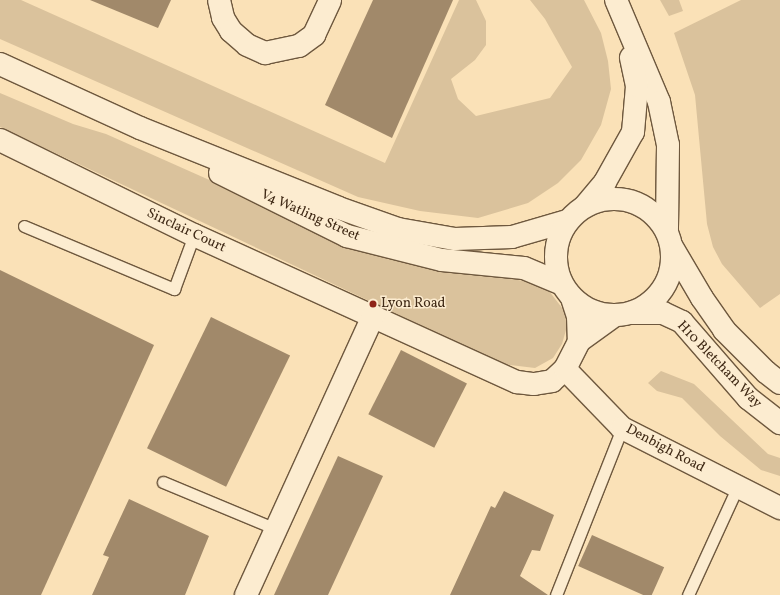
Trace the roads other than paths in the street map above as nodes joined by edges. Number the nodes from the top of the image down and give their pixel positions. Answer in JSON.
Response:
{"nodes":[{"id":1,"x":219,"y":0,"type":"edge"},
{"id":2,"x":330,"y":0,"type":"edge"},
{"id":3,"x":619,"y":6,"type":"edge"},
{"id":4,"x":0,"y":64,"type":"edge"},
{"id":5,"x":140,"y":128,"type":"junction"},
{"id":6,"x":0,"y":140,"type":"edge"},
{"id":7,"x":585,"y":206,"type":"junction"},
{"id":8,"x":567,"y":221,"type":"junction"},
{"id":9,"x":24,"y":226,"type":"dead end"},
{"id":10,"x":194,"y":235,"type":"junction"},
{"id":11,"x":669,"y":240,"type":"junction"},
{"id":12,"x":567,"y":291,"type":"junction"},
{"id":13,"x":623,"y":314,"type":"junction"},
{"id":14,"x":712,"y":314,"type":"junction"},
{"id":15,"x":373,"y":316,"type":"junction"},
{"id":16,"x":579,"y":341,"type":"junction"},
{"id":17,"x":780,"y":365,"type":"edge"},
{"id":18,"x":565,"y":369,"type":"junction"},
{"id":19,"x":780,"y":382,"type":"edge"},
{"id":20,"x":780,"y":423,"type":"edge"},
{"id":21,"x":622,"y":428,"type":"junction"},
{"id":22,"x":163,"y":482,"type":"dead end"},
{"id":23,"x":737,"y":488,"type":"junction"},
{"id":24,"x":780,"y":508,"type":"edge"},
{"id":25,"x":276,"y":529,"type":"junction"},
{"id":26,"x":246,"y":595,"type":"edge"},
{"id":27,"x":556,"y":595,"type":"edge"},
{"id":28,"x":688,"y":595,"type":"edge"}],
"edges":[{"from":1,"to":2,"type":"street"},
{"from":3,"to":7,"type":"street"},
{"from":3,"to":11,"type":"street"},
{"from":4,"to":5,"type":"street","name":"V4 Watling Street"},
{"from":5,"to":8,"type":"street","name":"V4 Watling Street"},
{"from":5,"to":12,"type":"street","name":"V4 Watling Street"},
{"from":6,"to":10,"type":"street","name":"Sinclair Court"},
{"from":7,"to":8,"type":"street"},
{"from":7,"to":11,"type":"street"},
{"from":8,"to":12,"type":"street"},
{"from":9,"to":10,"type":"lane"},
{"from":10,"to":15,"type":"street","name":"Sinclair Court"},
{"from":11,"to":13,"type":"street"},
{"from":11,"to":14,"type":"street","name":"H10 Bletcham Way"},
{"from":12,"to":13,"type":"street"},
{"from":12,"to":16,"type":"street"},
{"from":13,"to":16,"type":"street"},
{"from":13,"to":20,"type":"street","name":"H10 Bletcham Way"},
{"from":14,"to":17,"type":"street","name":"H10 Bletcham Way"},
{"from":14,"to":19,"type":"street","name":"H10 Bletcham Way"},
{"from":15,"to":18,"type":"street"},
{"from":15,"to":25,"type":"street"},
{"from":16,"to":18,"type":"street"},
{"from":18,"to":21,"type":"street","name":"Denbigh Road"},
{"from":21,"to":23,"type":"street","name":"Denbigh Road"},
{"from":21,"to":27,"type":"lane"},
{"from":22,"to":25,"type":"lane"},
{"from":23,"to":24,"type":"street","name":"Denbigh Road"},
{"from":23,"to":28,"type":"lane"},
{"from":25,"to":26,"type":"street"}]}
